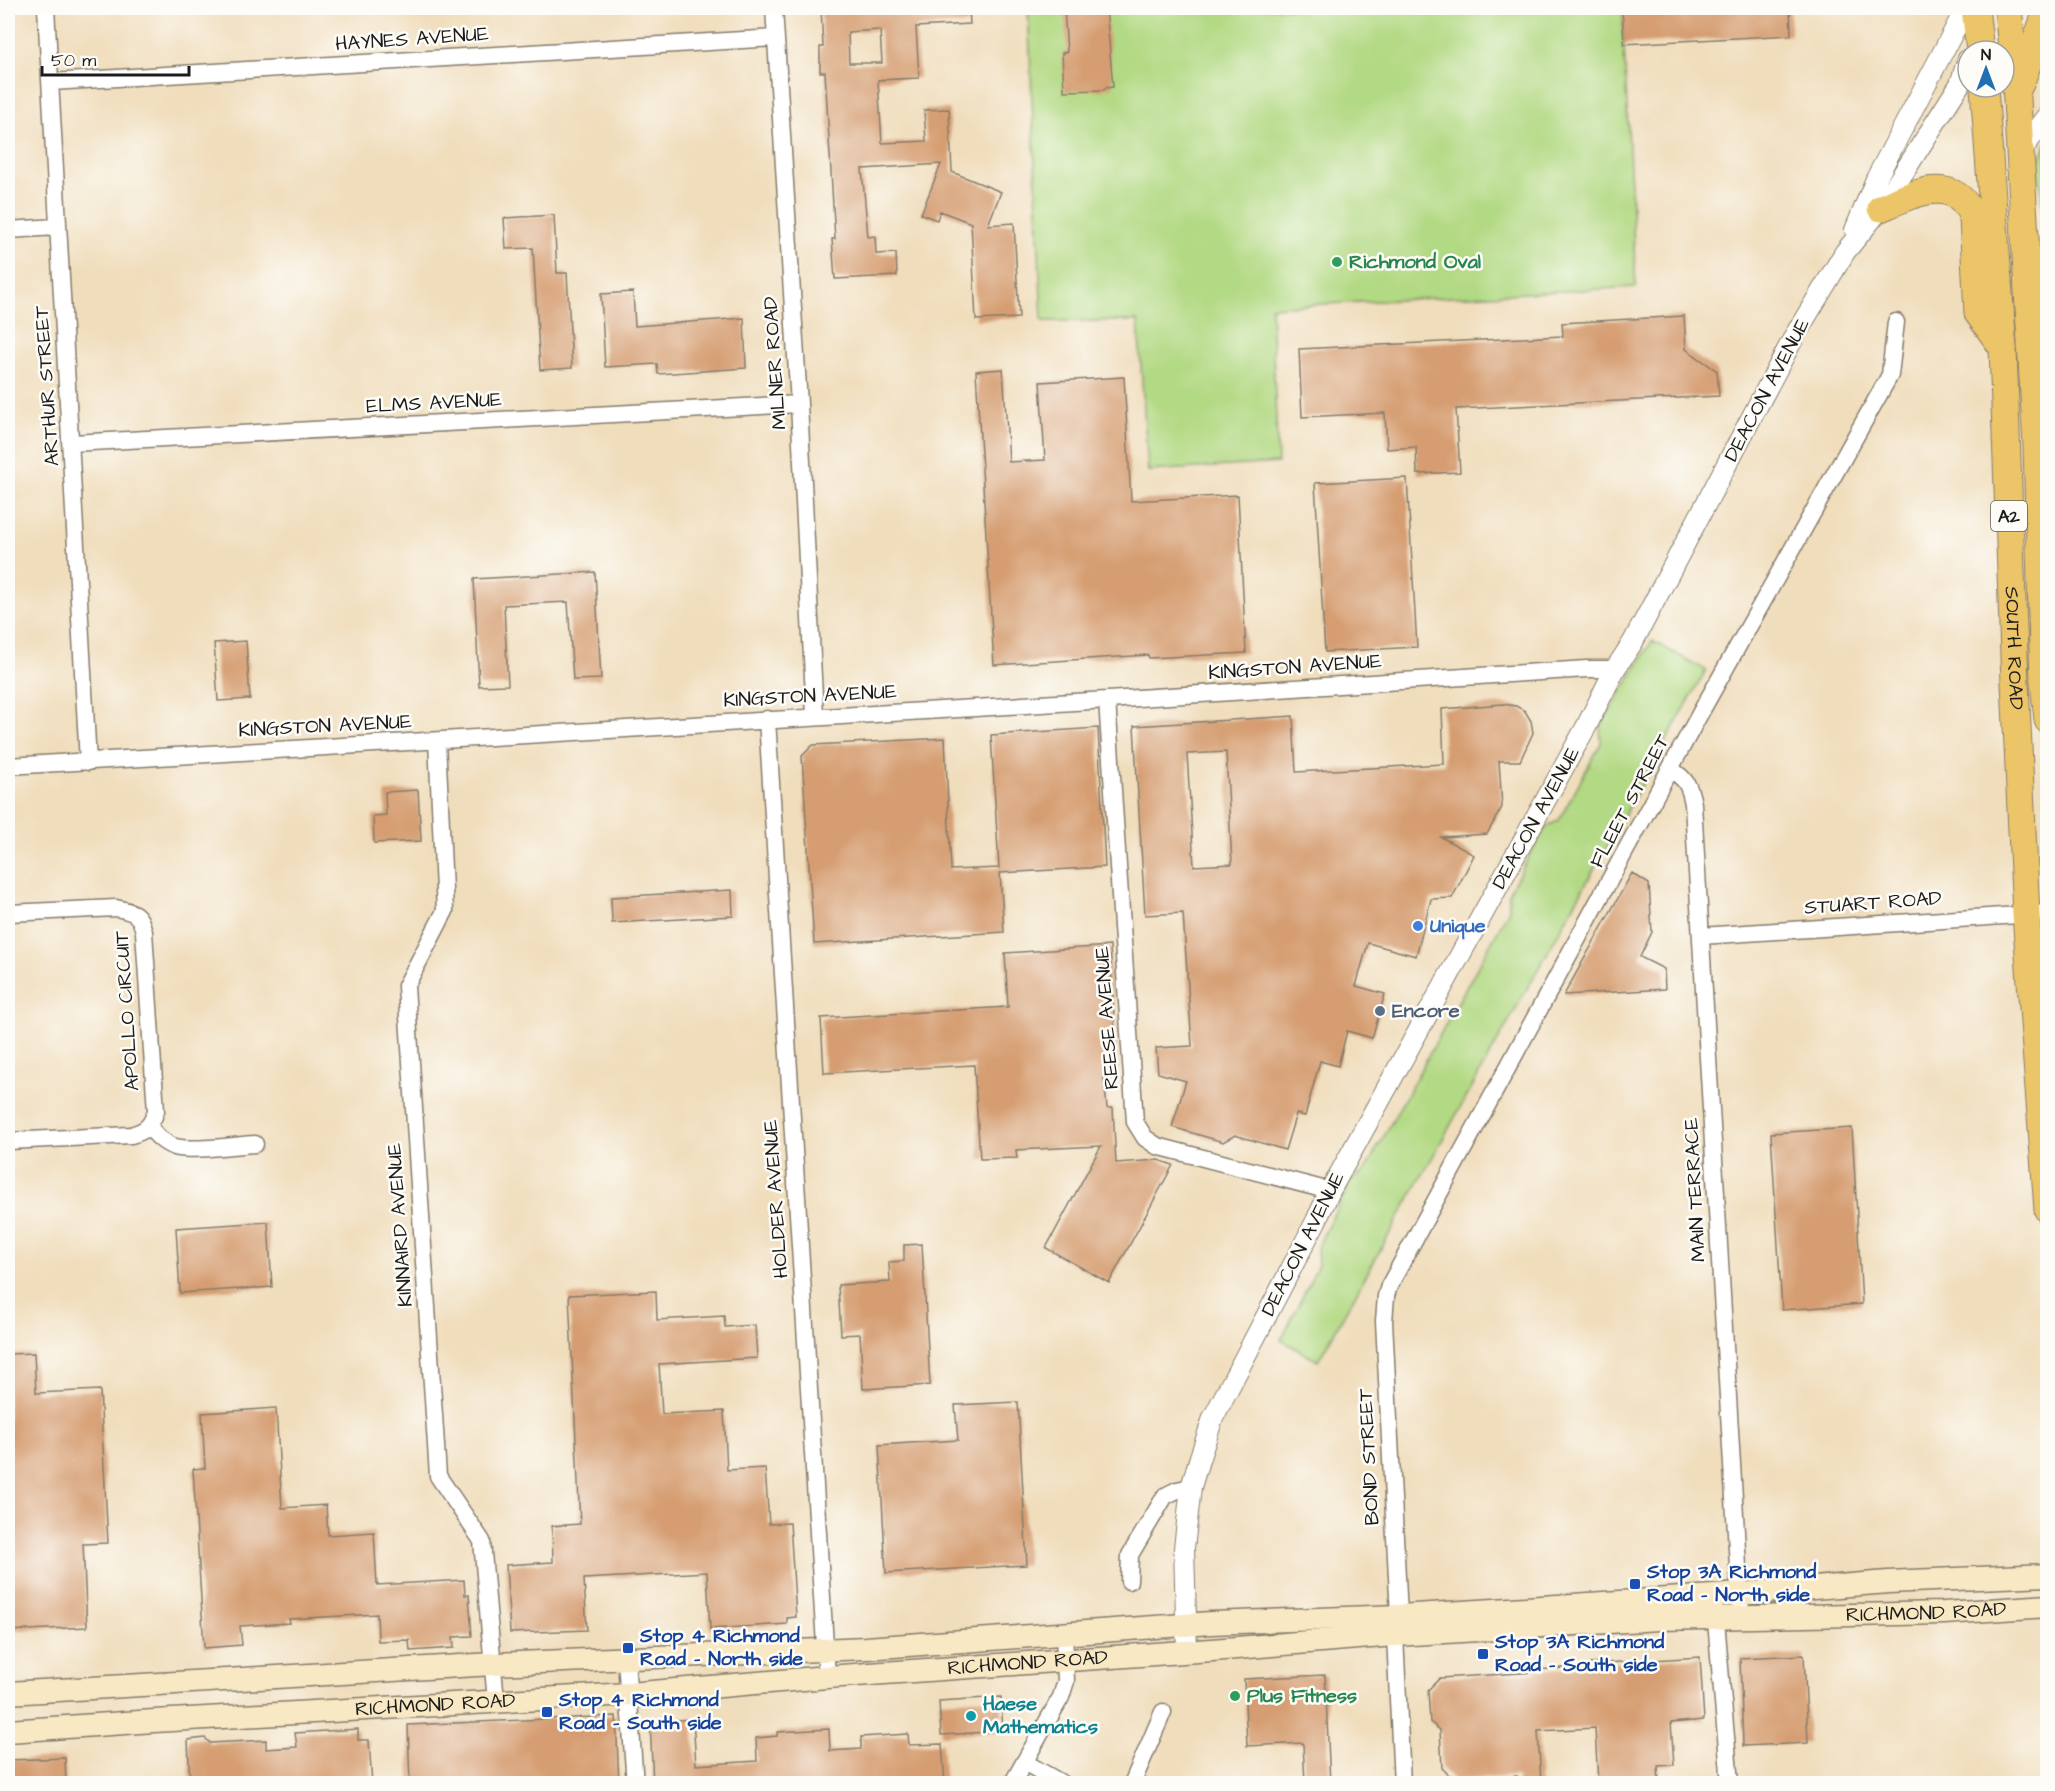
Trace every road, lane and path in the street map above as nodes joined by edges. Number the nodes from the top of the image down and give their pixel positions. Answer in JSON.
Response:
{"nodes":[{"id":1,"x":46,"y":8,"type":"edge"},
{"id":2,"x":774,"y":8,"type":"edge"},
{"id":3,"x":2023,"y":8,"type":"edge"},
{"id":4,"x":2048,"y":9,"type":"edge"},
{"id":5,"x":2010,"y":20,"type":"edge"},
{"id":6,"x":1976,"y":26,"type":"edge"},
{"id":7,"x":776,"y":38,"type":"junction"},
{"id":8,"x":2007,"y":39,"type":"edge"},
{"id":9,"x":2009,"y":39,"type":"edge"},
{"id":10,"x":2016,"y":71,"type":"edge"},
{"id":11,"x":51,"y":82,"type":"junction"},
{"id":12,"x":1956,"y":90,"type":"edge"},
{"id":13,"x":1986,"y":99,"type":"edge"},
{"id":14,"x":2000,"y":99,"type":"edge"},
{"id":15,"x":2008,"y":99,"type":"edge"},
{"id":16,"x":1988,"y":115,"type":"junction"},
{"id":17,"x":2048,"y":116,"type":"edge"},
{"id":18,"x":2020,"y":152,"type":"junction"},
{"id":19,"x":1881,"y":208,"type":"junction"},
{"id":20,"x":57,"y":227,"type":"junction"},
{"id":21,"x":8,"y":230,"type":"edge"},
{"id":22,"x":1845,"y":252,"type":"junction"},
{"id":23,"x":1896,"y":322,"type":"dead end"},
{"id":24,"x":2003,"y":349,"type":"junction"},
{"id":25,"x":799,"y":404,"type":"junction"},
{"id":26,"x":72,"y":444,"type":"junction"},
{"id":27,"x":1615,"y":669,"type":"junction"},
{"id":28,"x":2046,"y":682,"type":"edge"},
{"id":29,"x":2015,"y":683,"type":"junction"},
{"id":30,"x":1107,"y":700,"type":"junction"},
{"id":31,"x":815,"y":716,"type":"junction"},
{"id":32,"x":767,"y":719,"type":"junction"},
{"id":33,"x":2048,"y":720,"type":"edge"},
{"id":34,"x":437,"y":741,"type":"junction"},
{"id":35,"x":88,"y":762,"type":"junction"},
{"id":36,"x":8,"y":766,"type":"edge"},
{"id":37,"x":1671,"y":770,"type":"junction"},
{"id":38,"x":8,"y":913,"type":"edge"},
{"id":39,"x":2037,"y":914,"type":"edge"},
{"id":40,"x":1701,"y":936,"type":"junction"},
{"id":41,"x":2040,"y":1008,"type":"edge"},
{"id":42,"x":149,"y":1127,"type":"junction"},
{"id":43,"x":8,"y":1141,"type":"edge"},
{"id":44,"x":255,"y":1144,"type":"dead end"},
{"id":45,"x":1330,"y":1191,"type":"junction"},
{"id":46,"x":2048,"y":1210,"type":"edge"},
{"id":47,"x":1386,"y":1296,"type":"joint"},
{"id":48,"x":1191,"y":1487,"type":"junction"},
{"id":49,"x":2048,"y":1575,"type":"edge"},
{"id":50,"x":1129,"y":1581,"type":"dead end"},
{"id":51,"x":1740,"y":1593,"type":"junction"},
{"id":52,"x":2048,"y":1606,"type":"edge"},
{"id":53,"x":1715,"y":1607,"type":"junction"},
{"id":54,"x":1741,"y":1617,"type":"junction"},
{"id":55,"x":1186,"y":1624,"type":"junction"},
{"id":56,"x":1397,"y":1625,"type":"junction"},
{"id":57,"x":1064,"y":1633,"type":"junction"},
{"id":58,"x":825,"y":1649,"type":"junction"},
{"id":59,"x":1187,"y":1651,"type":"junction"},
{"id":60,"x":1066,"y":1659,"type":"junction"},
{"id":61,"x":626,"y":1660,"type":"junction"},
{"id":62,"x":493,"y":1664,"type":"junction"},
{"id":63,"x":827,"y":1677,"type":"junction"},
{"id":64,"x":8,"y":1693,"type":"edge"},
{"id":65,"x":629,"y":1695,"type":"junction"},
{"id":66,"x":496,"y":1702,"type":"junction"},
{"id":67,"x":1163,"y":1712,"type":"dead end"},
{"id":68,"x":8,"y":1731,"type":"edge"},
{"id":69,"x":1024,"y":1762,"type":"junction"},
{"id":70,"x":635,"y":1784,"type":"edge"},
{"id":71,"x":1012,"y":1784,"type":"edge"},
{"id":72,"x":1063,"y":1784,"type":"edge"},
{"id":73,"x":1132,"y":1784,"type":"edge"},
{"id":74,"x":1402,"y":1784,"type":"edge"},
{"id":75,"x":1730,"y":1784,"type":"edge"}],
"edges":[{"from":1,"to":11,"type":"street","name":"ARTHUR STREET"},
{"from":2,"to":7,"type":"street","name":"MILNER ROAD"},
{"from":3,"to":5,"type":"highway"},
{"from":4,"to":10,"type":"highway"},
{"from":5,"to":8,"type":"highway"},
{"from":5,"to":9,"type":"highway","name":"SOUTH ROAD","number":"A2"},
{"from":6,"to":22,"type":"street","name":"DEACON AVENUE"},
{"from":7,"to":11,"type":"street","name":"HAYNES AVENUE"},
{"from":7,"to":25,"type":"street","name":"MILNER ROAD"},
{"from":11,"to":20,"type":"street","name":"ARTHUR STREET"},
{"from":12,"to":19,"type":"street","name":"DEACON AVENUE"},
{"from":13,"to":16,"type":"highway","name":"SOUTH ROAD","number":"A2"},
{"from":14,"to":16,"type":"highway"},
{"from":15,"to":18,"type":"highway","name":"SOUTH ROAD","number":"A2"},
{"from":16,"to":24,"type":"highway","name":"SOUTH ROAD","number":"A2"},
{"from":17,"to":18,"type":"street"},
{"from":18,"to":28,"type":"highway","name":"SOUTH ROAD","number":"A2"},
{"from":19,"to":22,"type":"street","name":"DEACON AVENUE"},
{"from":19,"to":24,"type":"highway"},
{"from":20,"to":21,"type":"street"},
{"from":20,"to":26,"type":"street","name":"ARTHUR STREET"},
{"from":22,"to":27,"type":"street","name":"DEACON AVENUE"},
{"from":23,"to":37,"type":"street","name":"FLEET STREET"},
{"from":24,"to":29,"type":"highway","name":"SOUTH ROAD","number":"A2"},
{"from":25,"to":26,"type":"street","name":"ELMS AVENUE"},
{"from":25,"to":31,"type":"street","name":"MILNER ROAD"},
{"from":26,"to":35,"type":"street","name":"ARTHUR STREET"},
{"from":27,"to":30,"type":"street","name":"KINGSTON AVENUE"},
{"from":27,"to":45,"type":"street","name":"DEACON AVENUE"},
{"from":28,"to":29,"type":"street"},
{"from":28,"to":33,"type":"highway","name":"SOUTH ROAD","number":"A2"},
{"from":29,"to":39,"type":"highway","name":"SOUTH ROAD","number":"A2"},
{"from":30,"to":31,"type":"street","name":"KINGSTON AVENUE"},
{"from":30,"to":45,"type":"street","name":"REESE AVENUE"},
{"from":31,"to":32,"type":"street","name":"KINGSTON AVENUE"},
{"from":32,"to":34,"type":"street","name":"KINGSTON AVENUE"},
{"from":32,"to":58,"type":"street","name":"HOLDER AVENUE"},
{"from":34,"to":35,"type":"street","name":"KINGSTON AVENUE"},
{"from":34,"to":62,"type":"street","name":"KINNAIRD AVENUE"},
{"from":35,"to":36,"type":"street","name":"KINGSTON AVENUE"},
{"from":37,"to":40,"type":"street","name":"MAIN TERRACE"},
{"from":37,"to":47,"type":"street","name":"FLEET STREET"},
{"from":38,"to":42,"type":"street","name":"APOLLO CIRCUIT"},
{"from":39,"to":40,"type":"street","name":"STUART ROAD"},
{"from":39,"to":41,"type":"highway","name":"SOUTH ROAD","number":"A2"},
{"from":40,"to":51,"type":"street","name":"MAIN TERRACE"},
{"from":41,"to":46,"type":"highway","name":"SOUTH ROAD","number":"A2"},
{"from":42,"to":43,"type":"street"},
{"from":42,"to":44,"type":"street"},
{"from":45,"to":48,"type":"street","name":"DEACON AVENUE"},
{"from":47,"to":56,"type":"street","name":"BOND STREET"},
{"from":48,"to":50,"type":"street"},
{"from":48,"to":55,"type":"street","name":"DEACON AVENUE"},
{"from":49,"to":51,"type":"main road","name":"RICHMOND ROAD"},
{"from":51,"to":53,"type":"main road","name":"RICHMOND ROAD"},
{"from":51,"to":54,"type":"street","name":"MAIN TERRACE"},
{"from":52,"to":54,"type":"main road","name":"RICHMOND ROAD"},
{"from":53,"to":54,"type":"main road","name":"RICHMOND ROAD"},
{"from":53,"to":56,"type":"main road","name":"RICHMOND ROAD"},
{"from":53,"to":75,"type":"street"},
{"from":55,"to":56,"type":"main road","name":"RICHMOND ROAD"},
{"from":55,"to":57,"type":"main road","name":"RICHMOND ROAD"},
{"from":55,"to":59,"type":"street","name":"DEACON AVENUE"},
{"from":56,"to":59,"type":"main road","name":"RICHMOND ROAD"},
{"from":56,"to":74,"type":"street","name":"BOND STREET"},
{"from":57,"to":58,"type":"main road","name":"RICHMOND ROAD"},
{"from":57,"to":60,"type":"street"},
{"from":58,"to":61,"type":"main road","name":"RICHMOND ROAD"},
{"from":58,"to":63,"type":"street","name":"HOLDER AVENUE"},
{"from":59,"to":60,"type":"main road","name":"RICHMOND ROAD"},
{"from":60,"to":63,"type":"main road","name":"RICHMOND ROAD"},
{"from":60,"to":69,"type":"street"},
{"from":61,"to":62,"type":"main road","name":"RICHMOND ROAD"},
{"from":61,"to":65,"type":"street"},
{"from":62,"to":64,"type":"main road","name":"RICHMOND ROAD"},
{"from":62,"to":66,"type":"street","name":"KINNAIRD AVENUE"},
{"from":63,"to":65,"type":"main road","name":"RICHMOND ROAD"},
{"from":65,"to":66,"type":"main road","name":"RICHMOND ROAD"},
{"from":65,"to":70,"type":"street"},
{"from":66,"to":68,"type":"main road","name":"RICHMOND ROAD"},
{"from":67,"to":73,"type":"street"},
{"from":69,"to":71,"type":"street"},
{"from":69,"to":72,"type":"street"}]}
